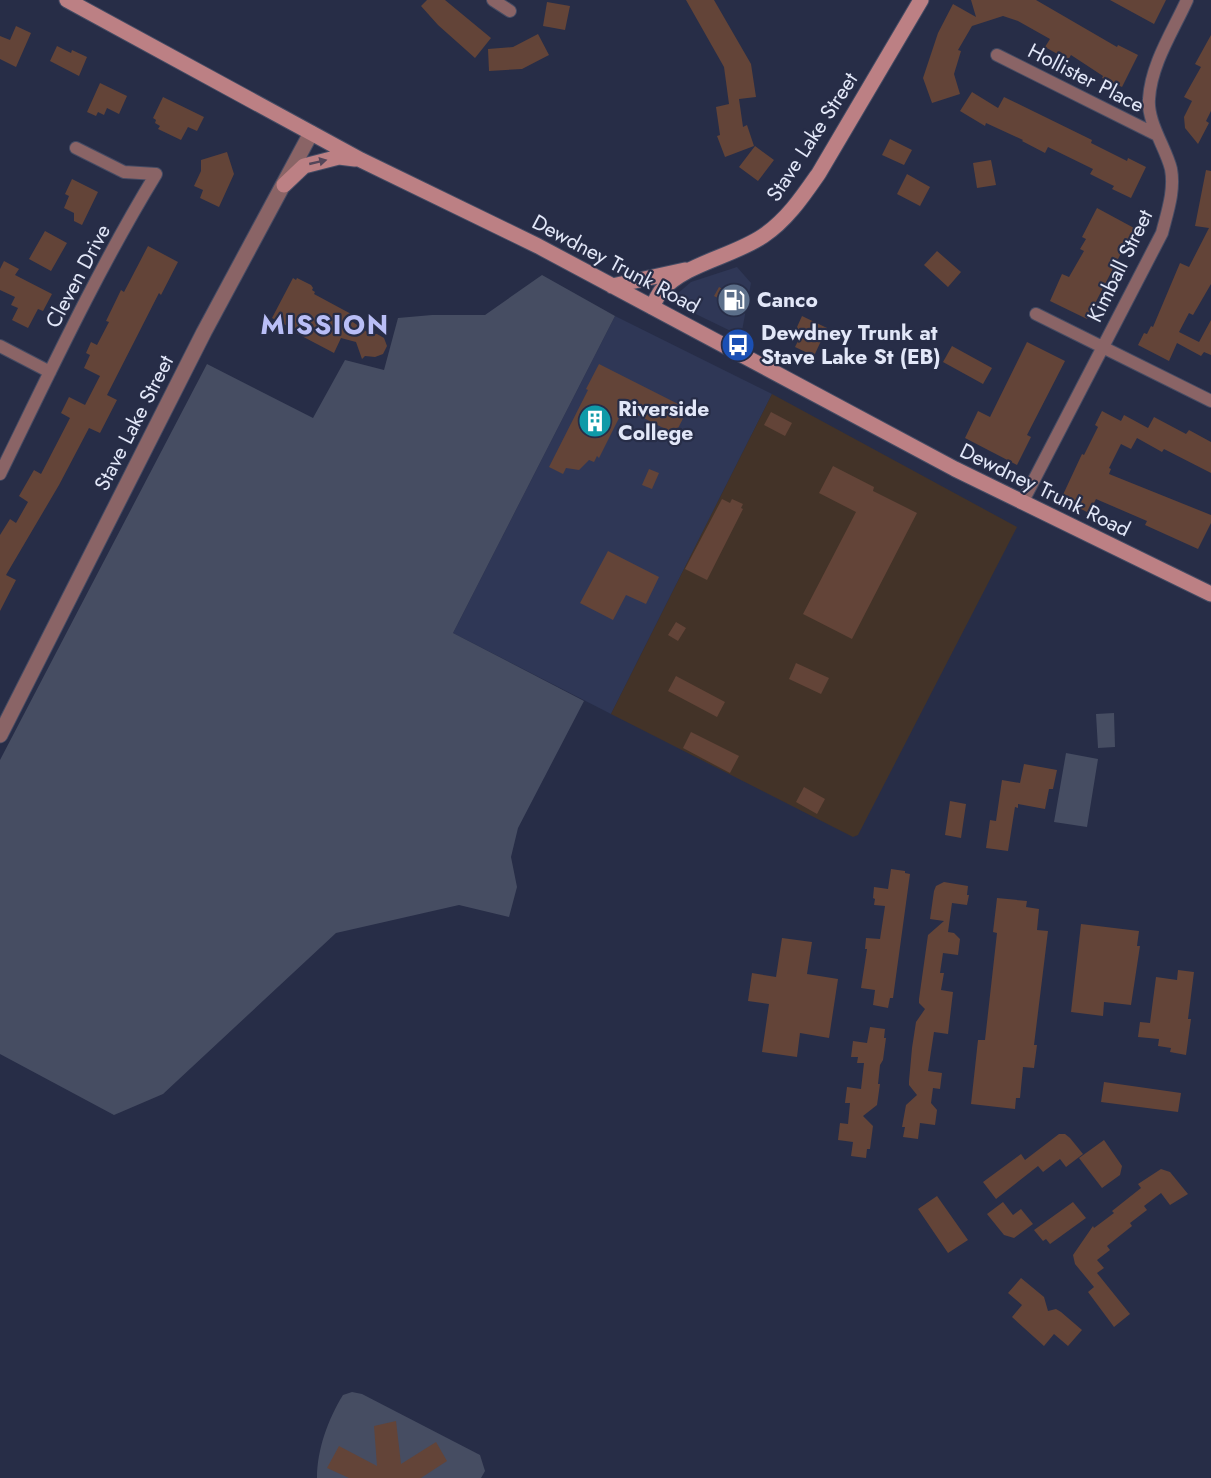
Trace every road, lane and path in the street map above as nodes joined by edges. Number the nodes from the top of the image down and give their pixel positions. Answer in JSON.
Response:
{"nodes":[{"id":1,"x":67,"y":0,"type":"edge"},
{"id":2,"x":493,"y":0,"type":"edge"},
{"id":3,"x":921,"y":0,"type":"edge"},
{"id":4,"x":1187,"y":0,"type":"edge"},
{"id":5,"x":510,"y":11,"type":"dead end"},
{"id":6,"x":997,"y":55,"type":"dead end"},
{"id":7,"x":311,"y":133,"type":"junction"},
{"id":8,"x":1157,"y":135,"type":"junction"},
{"id":9,"x":76,"y":147,"type":"dead end"},
{"id":10,"x":361,"y":159,"type":"junction"},
{"id":11,"x":284,"y":185,"type":"junction"},
{"id":12,"x":691,"y":268,"type":"junction"},
{"id":13,"x":612,"y":286,"type":"junction"},
{"id":14,"x":652,"y":307,"type":"junction"},
{"id":15,"x":1036,"y":314,"type":"dead end"},
{"id":16,"x":0,"y":346,"type":"edge"},
{"id":17,"x":1102,"y":347,"type":"junction"},
{"id":18,"x":50,"y":372,"type":"junction"},
{"id":19,"x":1211,"y":400,"type":"edge"},
{"id":20,"x":0,"y":474,"type":"edge"},
{"id":21,"x":1022,"y":503,"type":"junction"},
{"id":22,"x":1211,"y":594,"type":"edge"},
{"id":23,"x":0,"y":735,"type":"edge"}],
"edges":[{"from":1,"to":7,"type":"main road","name":"Dewdney Trunk Road"},
{"from":2,"to":5,"type":"street"},
{"from":3,"to":12,"type":"main road","name":"Stave Lake Street"},
{"from":4,"to":8,"type":"street","name":"Kimball Street"},
{"from":6,"to":8,"type":"street","name":"Hollister Place"},
{"from":7,"to":10,"type":"main road","name":"Dewdney Trunk Road"},
{"from":7,"to":11,"type":"street","name":"Stave Lake Street"},
{"from":8,"to":17,"type":"street","name":"Kimball Street"},
{"from":9,"to":18,"type":"street","name":"Cleven Drive"},
{"from":11,"to":10,"type":"main road","one_way":true},
{"from":10,"to":13,"type":"main road","name":"Dewdney Trunk Road"},
{"from":11,"to":23,"type":"street","name":"Stave Lake Street"},
{"from":12,"to":13,"type":"main road"},
{"from":12,"to":14,"type":"main road","name":"Stave Lake Street"},
{"from":13,"to":14,"type":"main road","name":"Dewdney Trunk Road"},
{"from":14,"to":21,"type":"main road","name":"Dewdney Trunk Road"},
{"from":15,"to":17,"type":"street"},
{"from":16,"to":18,"type":"street"},
{"from":17,"to":19,"type":"street"},
{"from":17,"to":21,"type":"street","name":"Kimball Street"},
{"from":18,"to":20,"type":"street","name":"Cleven Drive"},
{"from":21,"to":22,"type":"main road","name":"Dewdney Trunk Road"}]}
